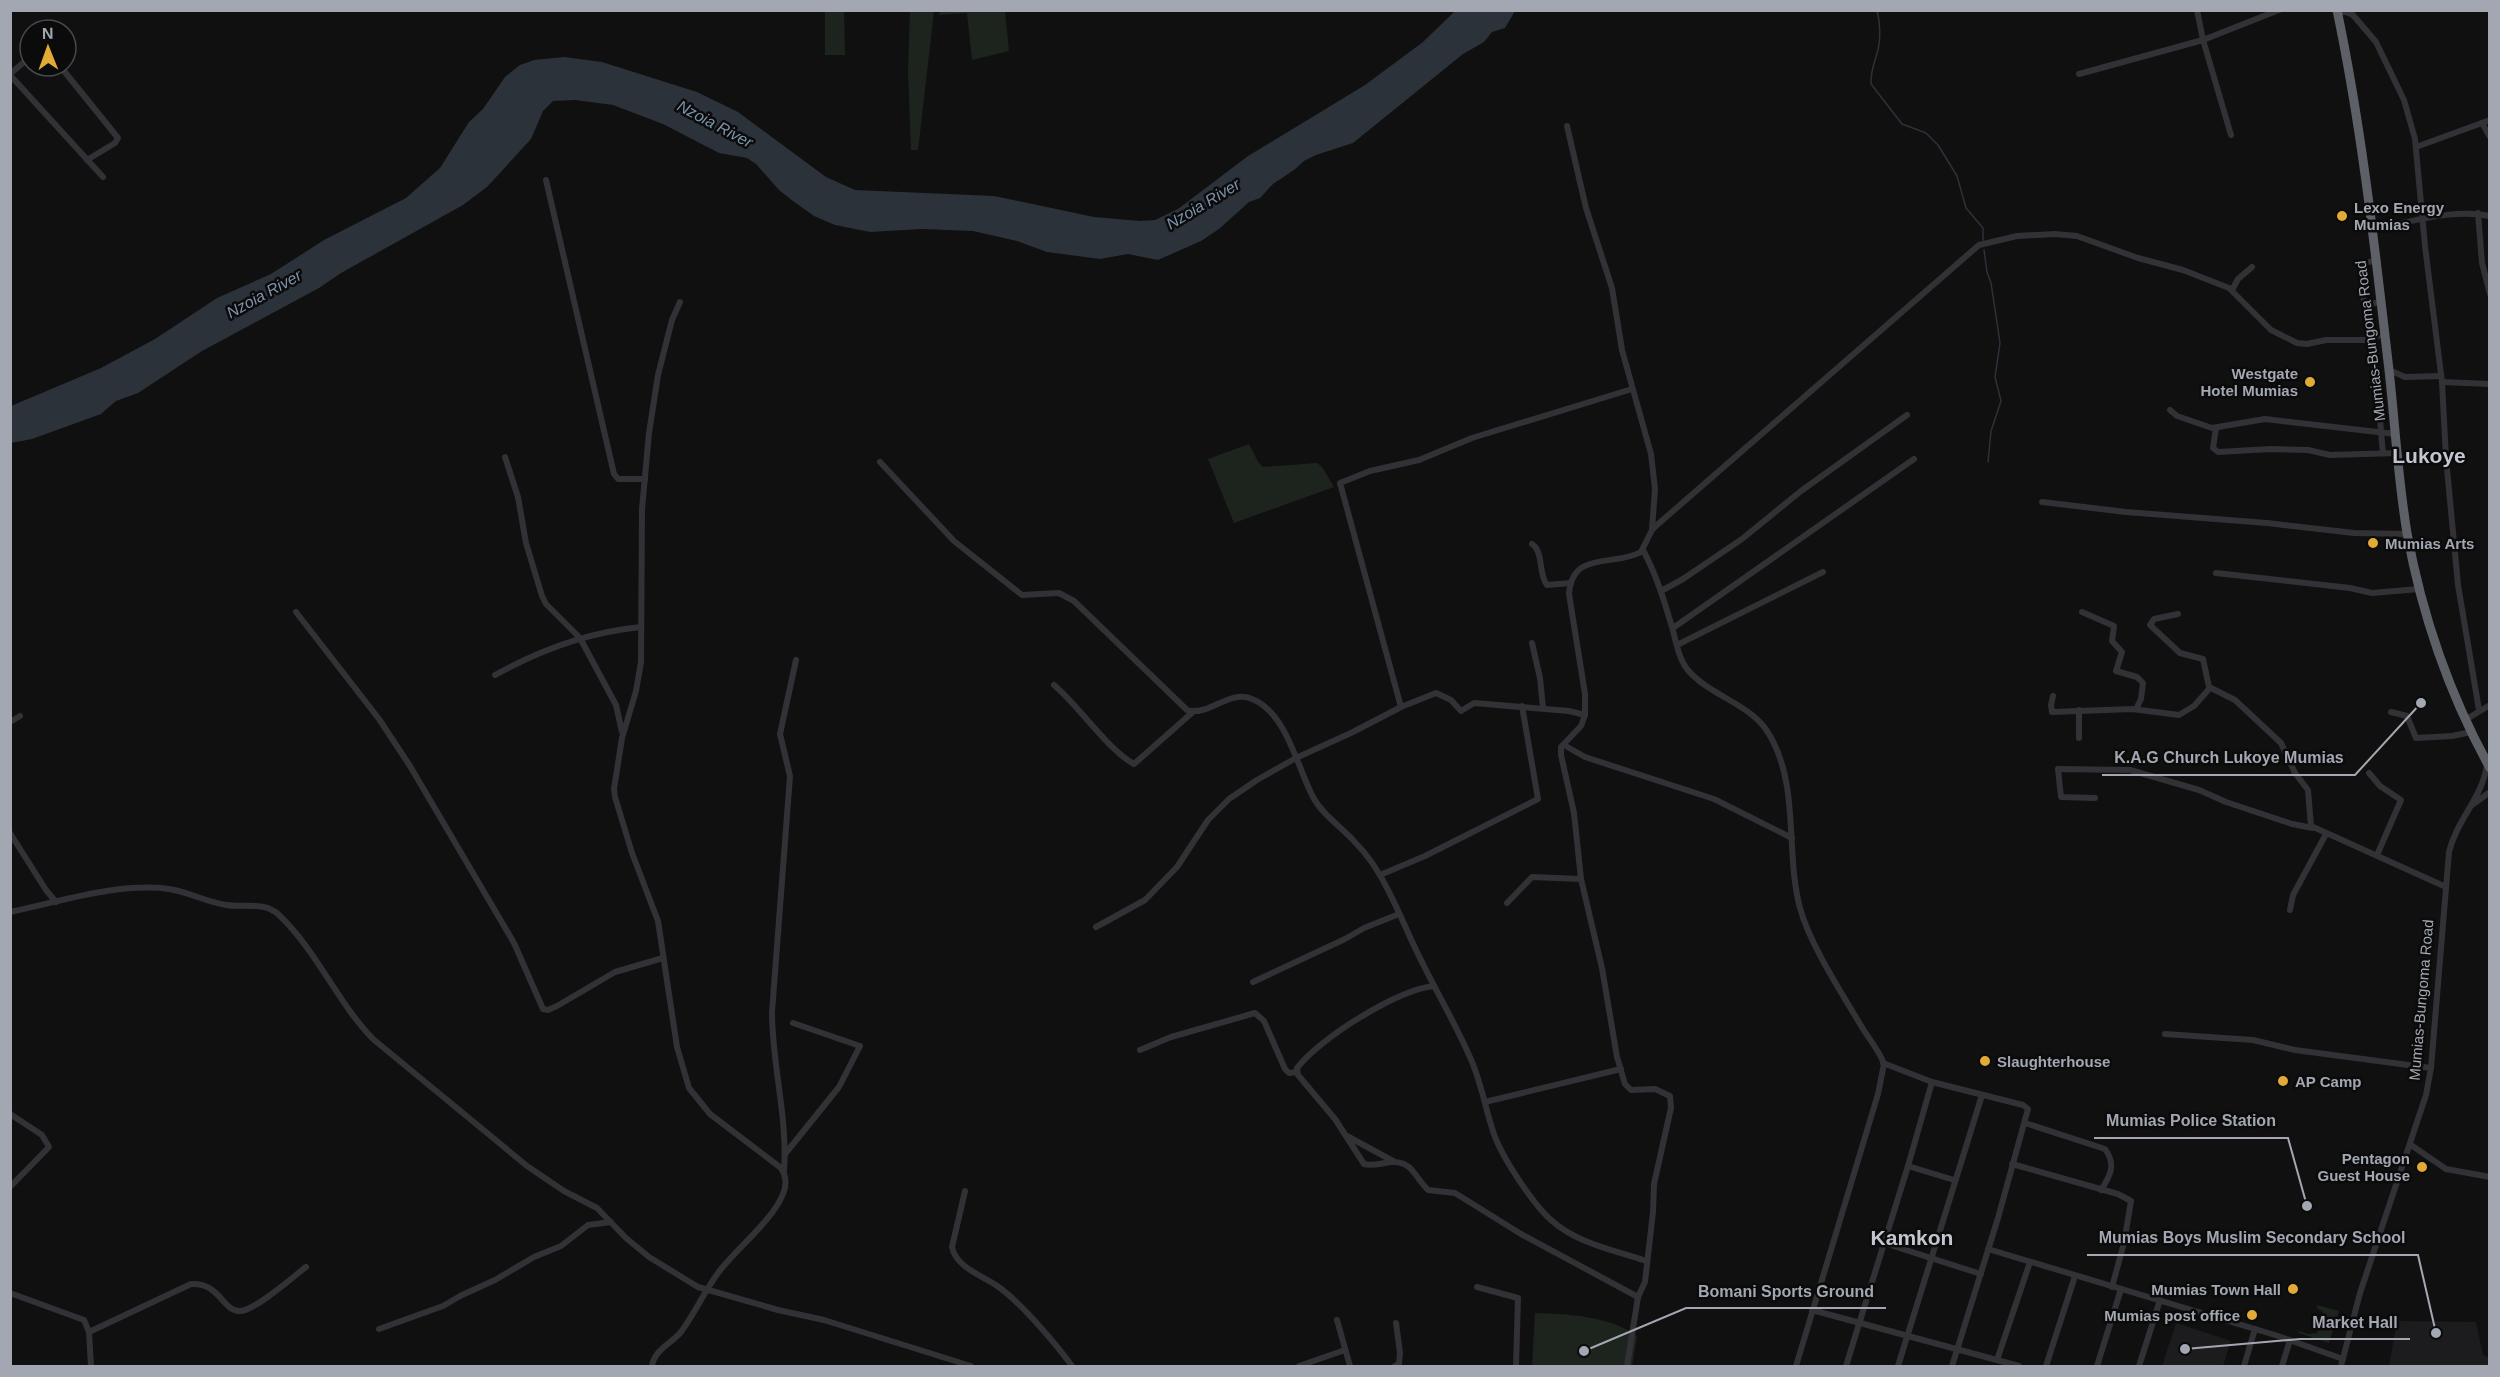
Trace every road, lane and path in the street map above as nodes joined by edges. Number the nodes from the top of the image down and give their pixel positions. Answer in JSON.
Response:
{"nodes":[{"id":1,"x":2197,"y":10,"type":"edge"},
{"id":2,"x":2279,"y":10,"type":"edge"},
{"id":3,"x":2338,"y":11,"type":"edge"},
{"id":4,"x":2203,"y":40,"type":"junction"},
{"id":5,"x":10,"y":74,"type":"edge"},
{"id":6,"x":2079,"y":74,"type":"dead end"},
{"id":7,"x":70,"y":78,"type":"edge"},
{"id":8,"x":2490,"y":120,"type":"edge"},
{"id":9,"x":2482,"y":123,"type":"junction"},
{"id":10,"x":1567,"y":126,"type":"dead end"},
{"id":11,"x":2231,"y":135,"type":"dead end"},
{"id":12,"x":2490,"y":137,"type":"edge"},
{"id":13,"x":2416,"y":147,"type":"junction"},
{"id":14,"x":87,"y":160,"type":"junction"},
{"id":15,"x":103,"y":177,"type":"dead end"},
{"id":16,"x":546,"y":180,"type":"dead end"},
{"id":17,"x":2478,"y":213,"type":"junction"},
{"id":18,"x":2490,"y":216,"type":"edge"},
{"id":19,"x":2423,"y":220,"type":"junction"},
{"id":20,"x":2372,"y":230,"type":"junction"},
{"id":21,"x":2375,"y":260,"type":"junction"},
{"id":22,"x":2252,"y":267,"type":"dead end"},
{"id":23,"x":2232,"y":290,"type":"junction"},
{"id":24,"x":2490,"y":294,"type":"edge"},
{"id":25,"x":680,"y":302,"type":"dead end"},
{"id":26,"x":2380,"y":302,"type":"junction"},
{"id":27,"x":2365,"y":305,"type":"junction"},
{"id":28,"x":2370,"y":339,"type":"junction"},
{"id":29,"x":2385,"y":339,"type":"junction"},
{"id":30,"x":2372,"y":346,"type":"junction"},
{"id":31,"x":2375,"y":368,"type":"junction"},
{"id":32,"x":2388,"y":368,"type":"junction"},
{"id":33,"x":2441,"y":379,"type":"junction"},
{"id":34,"x":2490,"y":384,"type":"edge"},
{"id":35,"x":2390,"y":385,"type":"junction"},
{"id":36,"x":2377,"y":386,"type":"junction"},
{"id":37,"x":1632,"y":389,"type":"junction"},
{"id":38,"x":2379,"y":408,"type":"junction"},
{"id":39,"x":2393,"y":408,"type":"junction"},
{"id":40,"x":2170,"y":410,"type":"dead end"},
{"id":41,"x":1906,"y":415,"type":"dead end"},
{"id":42,"x":2216,"y":428,"type":"junction"},
{"id":43,"x":2381,"y":433,"type":"junction"},
{"id":44,"x":2395,"y":434,"type":"junction"},
{"id":45,"x":2384,"y":453,"type":"junction"},
{"id":46,"x":2398,"y":453,"type":"junction"},
{"id":47,"x":504,"y":457,"type":"dead end"},
{"id":48,"x":1914,"y":459,"type":"dead end"},
{"id":49,"x":880,"y":462,"type":"dead end"},
{"id":50,"x":645,"y":479,"type":"junction"},
{"id":51,"x":2042,"y":502,"type":"dead end"},
{"id":52,"x":1652,"y":530,"type":"junction"},
{"id":53,"x":2407,"y":534,"type":"junction"},
{"id":54,"x":1532,"y":544,"type":"dead end"},
{"id":55,"x":1643,"y":550,"type":"junction"},
{"id":56,"x":1823,"y":572,"type":"dead end"},
{"id":57,"x":2216,"y":573,"type":"dead end"},
{"id":58,"x":1570,"y":583,"type":"junction"},
{"id":59,"x":2419,"y":589,"type":"junction"},
{"id":60,"x":1660,"y":591,"type":"junction"},
{"id":61,"x":296,"y":612,"type":"dead end"},
{"id":62,"x":2082,"y":612,"type":"dead end"},
{"id":63,"x":2178,"y":614,"type":"dead end"},
{"id":64,"x":641,"y":627,"type":"junction"},
{"id":65,"x":1672,"y":628,"type":"junction"},
{"id":66,"x":580,"y":638,"type":"junction"},
{"id":67,"x":1532,"y":643,"type":"dead end"},
{"id":68,"x":1677,"y":645,"type":"junction"},
{"id":69,"x":796,"y":660,"type":"dead end"},
{"id":70,"x":495,"y":675,"type":"dead end"},
{"id":71,"x":1053,"y":685,"type":"dead end"},
{"id":72,"x":2210,"y":688,"type":"junction"},
{"id":73,"x":2053,"y":696,"type":"dead end"},
{"id":74,"x":2490,"y":705,"type":"edge"},
{"id":75,"x":1522,"y":706,"type":"junction"},
{"id":76,"x":1401,"y":707,"type":"junction"},
{"id":77,"x":1543,"y":708,"type":"junction"},
{"id":78,"x":2079,"y":710,"type":"junction"},
{"id":79,"x":2136,"y":710,"type":"junction"},
{"id":80,"x":2479,"y":710,"type":"junction"},
{"id":81,"x":1194,"y":711,"type":"junction"},
{"id":82,"x":2391,"y":712,"type":"dead end"},
{"id":83,"x":1586,"y":715,"type":"junction"},
{"id":84,"x":20,"y":716,"type":"dead end"},
{"id":85,"x":2465,"y":720,"type":"junction"},
{"id":86,"x":10,"y":722,"type":"edge"},
{"id":87,"x":2472,"y":732,"type":"junction"},
{"id":88,"x":622,"y":738,"type":"junction"},
{"id":89,"x":2079,"y":738,"type":"dead end"},
{"id":90,"x":1563,"y":745,"type":"junction"},
{"id":91,"x":1296,"y":758,"type":"junction"},
{"id":92,"x":2488,"y":765,"type":"edge"},
{"id":93,"x":2369,"y":773,"type":"dead end"},
{"id":94,"x":2490,"y":792,"type":"edge"},
{"id":95,"x":2096,"y":798,"type":"dead end"},
{"id":96,"x":2469,"y":808,"type":"junction"},
{"id":97,"x":2313,"y":828,"type":"junction"},
{"id":98,"x":10,"y":833,"type":"edge"},
{"id":99,"x":2326,"y":834,"type":"junction"},
{"id":100,"x":1792,"y":838,"type":"junction"},
{"id":101,"x":2377,"y":855,"type":"junction"},
{"id":102,"x":1380,"y":875,"type":"junction"},
{"id":103,"x":1581,"y":879,"type":"junction"},
{"id":104,"x":2446,"y":887,"type":"junction"},
{"id":105,"x":56,"y":902,"type":"junction"},
{"id":106,"x":1507,"y":903,"type":"dead end"},
{"id":107,"x":2290,"y":910,"type":"dead end"},
{"id":108,"x":10,"y":912,"type":"edge"},
{"id":109,"x":1399,"y":914,"type":"junction"},
{"id":110,"x":1096,"y":927,"type":"dead end"},
{"id":111,"x":663,"y":958,"type":"junction"},
{"id":112,"x":1253,"y":982,"type":"dead end"},
{"id":113,"x":1434,"y":986,"type":"junction"},
{"id":114,"x":793,"y":1023,"type":"dead end"},
{"id":115,"x":2165,"y":1034,"type":"dead end"},
{"id":116,"x":1140,"y":1050,"type":"dead end"},
{"id":117,"x":1884,"y":1063,"type":"junction"},
{"id":118,"x":2431,"y":1068,"type":"junction"},
{"id":119,"x":1621,"y":1069,"type":"junction"},
{"id":120,"x":1297,"y":1072,"type":"junction"},
{"id":121,"x":1932,"y":1082,"type":"junction"},
{"id":122,"x":1982,"y":1095,"type":"junction"},
{"id":123,"x":1485,"y":1102,"type":"junction"},
{"id":124,"x":10,"y":1114,"type":"edge"},
{"id":125,"x":2025,"y":1123,"type":"junction"},
{"id":126,"x":1346,"y":1136,"type":"junction"},
{"id":127,"x":2411,"y":1145,"type":"junction"},
{"id":128,"x":784,"y":1155,"type":"junction"},
{"id":129,"x":1394,"y":1161,"type":"junction"},
{"id":130,"x":2012,"y":1164,"type":"junction"},
{"id":131,"x":1908,"y":1166,"type":"junction"},
{"id":132,"x":784,"y":1172,"type":"junction"},
{"id":133,"x":2490,"y":1177,"type":"edge"},
{"id":134,"x":1954,"y":1180,"type":"junction"},
{"id":135,"x":10,"y":1186,"type":"edge"},
{"id":136,"x":2101,"y":1190,"type":"junction"},
{"id":137,"x":965,"y":1191,"type":"dead end"},
{"id":138,"x":611,"y":1222,"type":"junction"},
{"id":139,"x":1884,"y":1244,"type":"junction"},
{"id":140,"x":1988,"y":1249,"type":"junction"},
{"id":141,"x":1931,"y":1258,"type":"junction"},
{"id":142,"x":1646,"y":1262,"type":"junction"},
{"id":143,"x":2030,"y":1262,"type":"junction"},
{"id":144,"x":306,"y":1267,"type":"dead end"},
{"id":145,"x":1981,"y":1274,"type":"junction"},
{"id":146,"x":2075,"y":1276,"type":"junction"},
{"id":147,"x":1477,"y":1287,"type":"dead end"},
{"id":148,"x":2112,"y":1287,"type":"junction"},
{"id":149,"x":2121,"y":1289,"type":"junction"},
{"id":150,"x":707,"y":1290,"type":"junction"},
{"id":151,"x":10,"y":1293,"type":"edge"},
{"id":152,"x":1638,"y":1297,"type":"junction"},
{"id":153,"x":2160,"y":1300,"type":"junction"},
{"id":154,"x":1812,"y":1310,"type":"junction"},
{"id":155,"x":1337,"y":1320,"type":"dead end"},
{"id":156,"x":1860,"y":1322,"type":"junction"},
{"id":157,"x":1396,"y":1323,"type":"dead end"},
{"id":158,"x":379,"y":1329,"type":"dead end"},
{"id":159,"x":2255,"y":1329,"type":"junction"},
{"id":160,"x":89,"y":1332,"type":"junction"},
{"id":161,"x":1907,"y":1336,"type":"junction"},
{"id":162,"x":2290,"y":1340,"type":"junction"},
{"id":163,"x":1957,"y":1349,"type":"junction"},
{"id":164,"x":1345,"y":1350,"type":"junction"},
{"id":165,"x":1997,"y":1360,"type":"junction"},
{"id":166,"x":2342,"y":1363,"type":"edge"},
{"id":167,"x":91,"y":1366,"type":"edge"},
{"id":168,"x":652,"y":1366,"type":"edge"},
{"id":169,"x":970,"y":1366,"type":"edge"},
{"id":170,"x":1072,"y":1366,"type":"edge"},
{"id":171,"x":1299,"y":1366,"type":"edge"},
{"id":172,"x":1350,"y":1366,"type":"edge"},
{"id":173,"x":1395,"y":1366,"type":"edge"},
{"id":174,"x":1516,"y":1366,"type":"edge"},
{"id":175,"x":1627,"y":1366,"type":"edge"},
{"id":176,"x":1796,"y":1366,"type":"edge"},
{"id":177,"x":1846,"y":1366,"type":"edge"},
{"id":178,"x":1898,"y":1366,"type":"edge"},
{"id":179,"x":1952,"y":1366,"type":"edge"},
{"id":180,"x":2019,"y":1366,"type":"edge"},
{"id":181,"x":2046,"y":1366,"type":"edge"},
{"id":182,"x":2097,"y":1366,"type":"edge"},
{"id":183,"x":2139,"y":1366,"type":"edge"},
{"id":184,"x":2244,"y":1366,"type":"edge"},
{"id":185,"x":2282,"y":1366,"type":"edge"}],
"edges":[{"from":1,"to":4,"type":"street"},
{"from":2,"to":4,"type":"street"},
{"from":3,"to":13,"type":"street"},
{"from":3,"to":20,"type":"highway","name":"Mumias-Bungoma Road"},
{"from":4,"to":6,"type":"street"},
{"from":4,"to":11,"type":"street"},
{"from":5,"to":14,"type":"street"},
{"from":7,"to":14,"type":"street"},
{"from":8,"to":9,"type":"street"},
{"from":9,"to":12,"type":"street"},
{"from":9,"to":13,"type":"street"},
{"from":10,"to":37,"type":"street"},
{"from":13,"to":19,"type":"street"},
{"from":14,"to":15,"type":"street"},
{"from":16,"to":50,"type":"street"},
{"from":17,"to":18,"type":"street"},
{"from":17,"to":19,"type":"street"},
{"from":17,"to":24,"type":"street"},
{"from":19,"to":20,"type":"street"},
{"from":19,"to":33,"type":"street"},
{"from":20,"to":21,"type":"highway","name":"Mumias-Bungoma Road"},
{"from":21,"to":26,"type":"highway","name":"Mumias-Bungoma Road"},
{"from":21,"to":27,"type":"street"},
{"from":22,"to":23,"type":"street"},
{"from":23,"to":28,"type":"street"},
{"from":23,"to":52,"type":"street"},
{"from":25,"to":50,"type":"street"},
{"from":26,"to":27,"type":"street"},
{"from":26,"to":29,"type":"highway","name":"Mumias-Bungoma Road"},
{"from":27,"to":28,"type":"street"},
{"from":28,"to":29,"type":"street"},
{"from":28,"to":30,"type":"street"},
{"from":29,"to":30,"type":"street"},
{"from":29,"to":32,"type":"highway","name":"Mumias-Bungoma Road"},
{"from":30,"to":31,"type":"street"},
{"from":31,"to":32,"type":"street"},
{"from":31,"to":36,"type":"street"},
{"from":32,"to":33,"type":"street"},
{"from":32,"to":35,"type":"highway","name":"Mumias-Bungoma Road"},
{"from":33,"to":34,"type":"street"},
{"from":33,"to":80,"type":"street"},
{"from":35,"to":36,"type":"street"},
{"from":35,"to":39,"type":"highway","name":"Mumias-Bungoma Road"},
{"from":36,"to":38,"type":"street"},
{"from":37,"to":52,"type":"street"},
{"from":37,"to":76,"type":"street"},
{"from":38,"to":39,"type":"street"},
{"from":38,"to":43,"type":"street"},
{"from":39,"to":44,"type":"highway","name":"Mumias-Bungoma Road"},
{"from":40,"to":42,"type":"street"},
{"from":41,"to":60,"type":"street"},
{"from":42,"to":43,"type":"street"},
{"from":42,"to":45,"type":"street"},
{"from":43,"to":44,"type":"street"},
{"from":43,"to":45,"type":"street"},
{"from":44,"to":46,"type":"highway","name":"Mumias-Bungoma Road"},
{"from":45,"to":46,"type":"street"},
{"from":46,"to":53,"type":"highway","name":"Mumias-Bungoma Road"},
{"from":47,"to":66,"type":"street"},
{"from":48,"to":65,"type":"street"},
{"from":49,"to":81,"type":"street"},
{"from":50,"to":64,"type":"street"},
{"from":51,"to":53,"type":"street"},
{"from":52,"to":55,"type":"street"},
{"from":53,"to":59,"type":"highway","name":"Mumias-Bungoma Road"},
{"from":54,"to":58,"type":"street"},
{"from":55,"to":58,"type":"street"},
{"from":55,"to":60,"type":"street"},
{"from":56,"to":68,"type":"street"},
{"from":57,"to":59,"type":"street"},
{"from":58,"to":83,"type":"street"},
{"from":59,"to":85,"type":"highway","name":"Mumias-Bungoma Road"},
{"from":60,"to":65,"type":"street"},
{"from":61,"to":111,"type":"street"},
{"from":62,"to":79,"type":"street"},
{"from":63,"to":72,"type":"street"},
{"from":64,"to":66,"type":"street"},
{"from":64,"to":88,"type":"street"},
{"from":65,"to":68,"type":"street"},
{"from":66,"to":70,"type":"street"},
{"from":66,"to":88,"type":"street"},
{"from":67,"to":77,"type":"street"},
{"from":68,"to":100,"type":"street"},
{"from":69,"to":128,"type":"street"},
{"from":71,"to":81,"type":"street"},
{"from":72,"to":79,"type":"street"},
{"from":72,"to":97,"type":"street"},
{"from":73,"to":78,"type":"street"},
{"from":74,"to":80,"type":"street"},
{"from":75,"to":76,"type":"street"},
{"from":75,"to":77,"type":"street"},
{"from":75,"to":102,"type":"street"},
{"from":76,"to":91,"type":"street"},
{"from":77,"to":83,"type":"street"},
{"from":78,"to":79,"type":"street"},
{"from":78,"to":89,"type":"street"},
{"from":80,"to":85,"type":"street"},
{"from":81,"to":91,"type":"street"},
{"from":82,"to":87,"type":"street"},
{"from":83,"to":90,"type":"street"},
{"from":84,"to":86,"type":"street"},
{"from":85,"to":87,"type":"highway","name":"Mumias-Bungoma Road"},
{"from":87,"to":92,"type":"highway","name":"Mumias-Bungoma Road"},
{"from":88,"to":111,"type":"street"},
{"from":90,"to":100,"type":"street"},
{"from":90,"to":103,"type":"street"},
{"from":91,"to":102,"type":"street"},
{"from":91,"to":110,"type":"street"},
{"from":92,"to":96,"type":"street","name":"Mumias-Bungoma Road"},
{"from":93,"to":101,"type":"street"},
{"from":94,"to":96,"type":"street","name":"Mumias-Bungoma Road"},
{"from":95,"to":97,"type":"street"},
{"from":96,"to":104,"type":"street","name":"Mumias-Bungoma Road"},
{"from":97,"to":99,"type":"street"},
{"from":98,"to":105,"type":"street"},
{"from":99,"to":101,"type":"street"},
{"from":99,"to":107,"type":"street"},
{"from":100,"to":117,"type":"street"},
{"from":101,"to":104,"type":"street"},
{"from":102,"to":109,"type":"street"},
{"from":103,"to":106,"type":"street"},
{"from":103,"to":119,"type":"street"},
{"from":104,"to":118,"type":"street","name":"Mumias-Bungoma Road"},
{"from":105,"to":108,"type":"street"},
{"from":105,"to":138,"type":"street"},
{"from":109,"to":112,"type":"street"},
{"from":109,"to":113,"type":"street"},
{"from":111,"to":132,"type":"street"},
{"from":113,"to":120,"type":"street"},
{"from":113,"to":123,"type":"street"},
{"from":114,"to":128,"type":"street"},
{"from":115,"to":118,"type":"street"},
{"from":116,"to":120,"type":"street"},
{"from":117,"to":121,"type":"street"},
{"from":117,"to":154,"type":"street"},
{"from":118,"to":127,"type":"street","name":"Mumias-Bungoma Road"},
{"from":119,"to":123,"type":"street"},
{"from":119,"to":142,"type":"street"},
{"from":120,"to":126,"type":"street"},
{"from":121,"to":122,"type":"street"},
{"from":121,"to":131,"type":"street"},
{"from":122,"to":125,"type":"street"},
{"from":122,"to":134,"type":"street"},
{"from":123,"to":142,"type":"street"},
{"from":124,"to":135,"type":"street"},
{"from":125,"to":130,"type":"street"},
{"from":125,"to":136,"type":"street"},
{"from":126,"to":129,"type":"street"},
{"from":126,"to":129,"type":"street"},
{"from":127,"to":133,"type":"street"},
{"from":127,"to":166,"type":"street","name":"Mumias-Bungoma Road"},
{"from":128,"to":132,"type":"street"},
{"from":129,"to":152,"type":"street"},
{"from":130,"to":136,"type":"street"},
{"from":130,"to":140,"type":"street"},
{"from":131,"to":134,"type":"street"},
{"from":131,"to":139,"type":"street"},
{"from":132,"to":150,"type":"street"},
{"from":134,"to":141,"type":"street"},
{"from":136,"to":148,"type":"street"},
{"from":137,"to":170,"type":"street"},
{"from":138,"to":150,"type":"street"},
{"from":138,"to":158,"type":"street"},
{"from":139,"to":141,"type":"street"},
{"from":139,"to":156,"type":"street"},
{"from":140,"to":143,"type":"street"},
{"from":140,"to":145,"type":"street"},
{"from":141,"to":145,"type":"street"},
{"from":141,"to":161,"type":"street"},
{"from":142,"to":152,"type":"street"},
{"from":143,"to":146,"type":"street"},
{"from":143,"to":165,"type":"street"},
{"from":144,"to":160,"type":"street"},
{"from":145,"to":163,"type":"street"},
{"from":146,"to":148,"type":"street"},
{"from":146,"to":181,"type":"street"},
{"from":147,"to":174,"type":"street"},
{"from":148,"to":149,"type":"street"},
{"from":149,"to":153,"type":"street"},
{"from":149,"to":182,"type":"street"},
{"from":150,"to":168,"type":"street"},
{"from":150,"to":169,"type":"street"},
{"from":151,"to":160,"type":"street"},
{"from":152,"to":175,"type":"street"},
{"from":153,"to":159,"type":"street"},
{"from":153,"to":183,"type":"street"},
{"from":154,"to":156,"type":"street"},
{"from":154,"to":176,"type":"street"},
{"from":155,"to":164,"type":"street"},
{"from":156,"to":161,"type":"street"},
{"from":156,"to":177,"type":"street"},
{"from":157,"to":173,"type":"street"},
{"from":159,"to":162,"type":"street"},
{"from":159,"to":184,"type":"street"},
{"from":160,"to":167,"type":"street"},
{"from":161,"to":163,"type":"street"},
{"from":161,"to":178,"type":"street"},
{"from":162,"to":166,"type":"street"},
{"from":162,"to":185,"type":"street"},
{"from":163,"to":165,"type":"street"},
{"from":163,"to":179,"type":"street"},
{"from":164,"to":171,"type":"street"},
{"from":164,"to":172,"type":"street"},
{"from":165,"to":180,"type":"street"}]}
